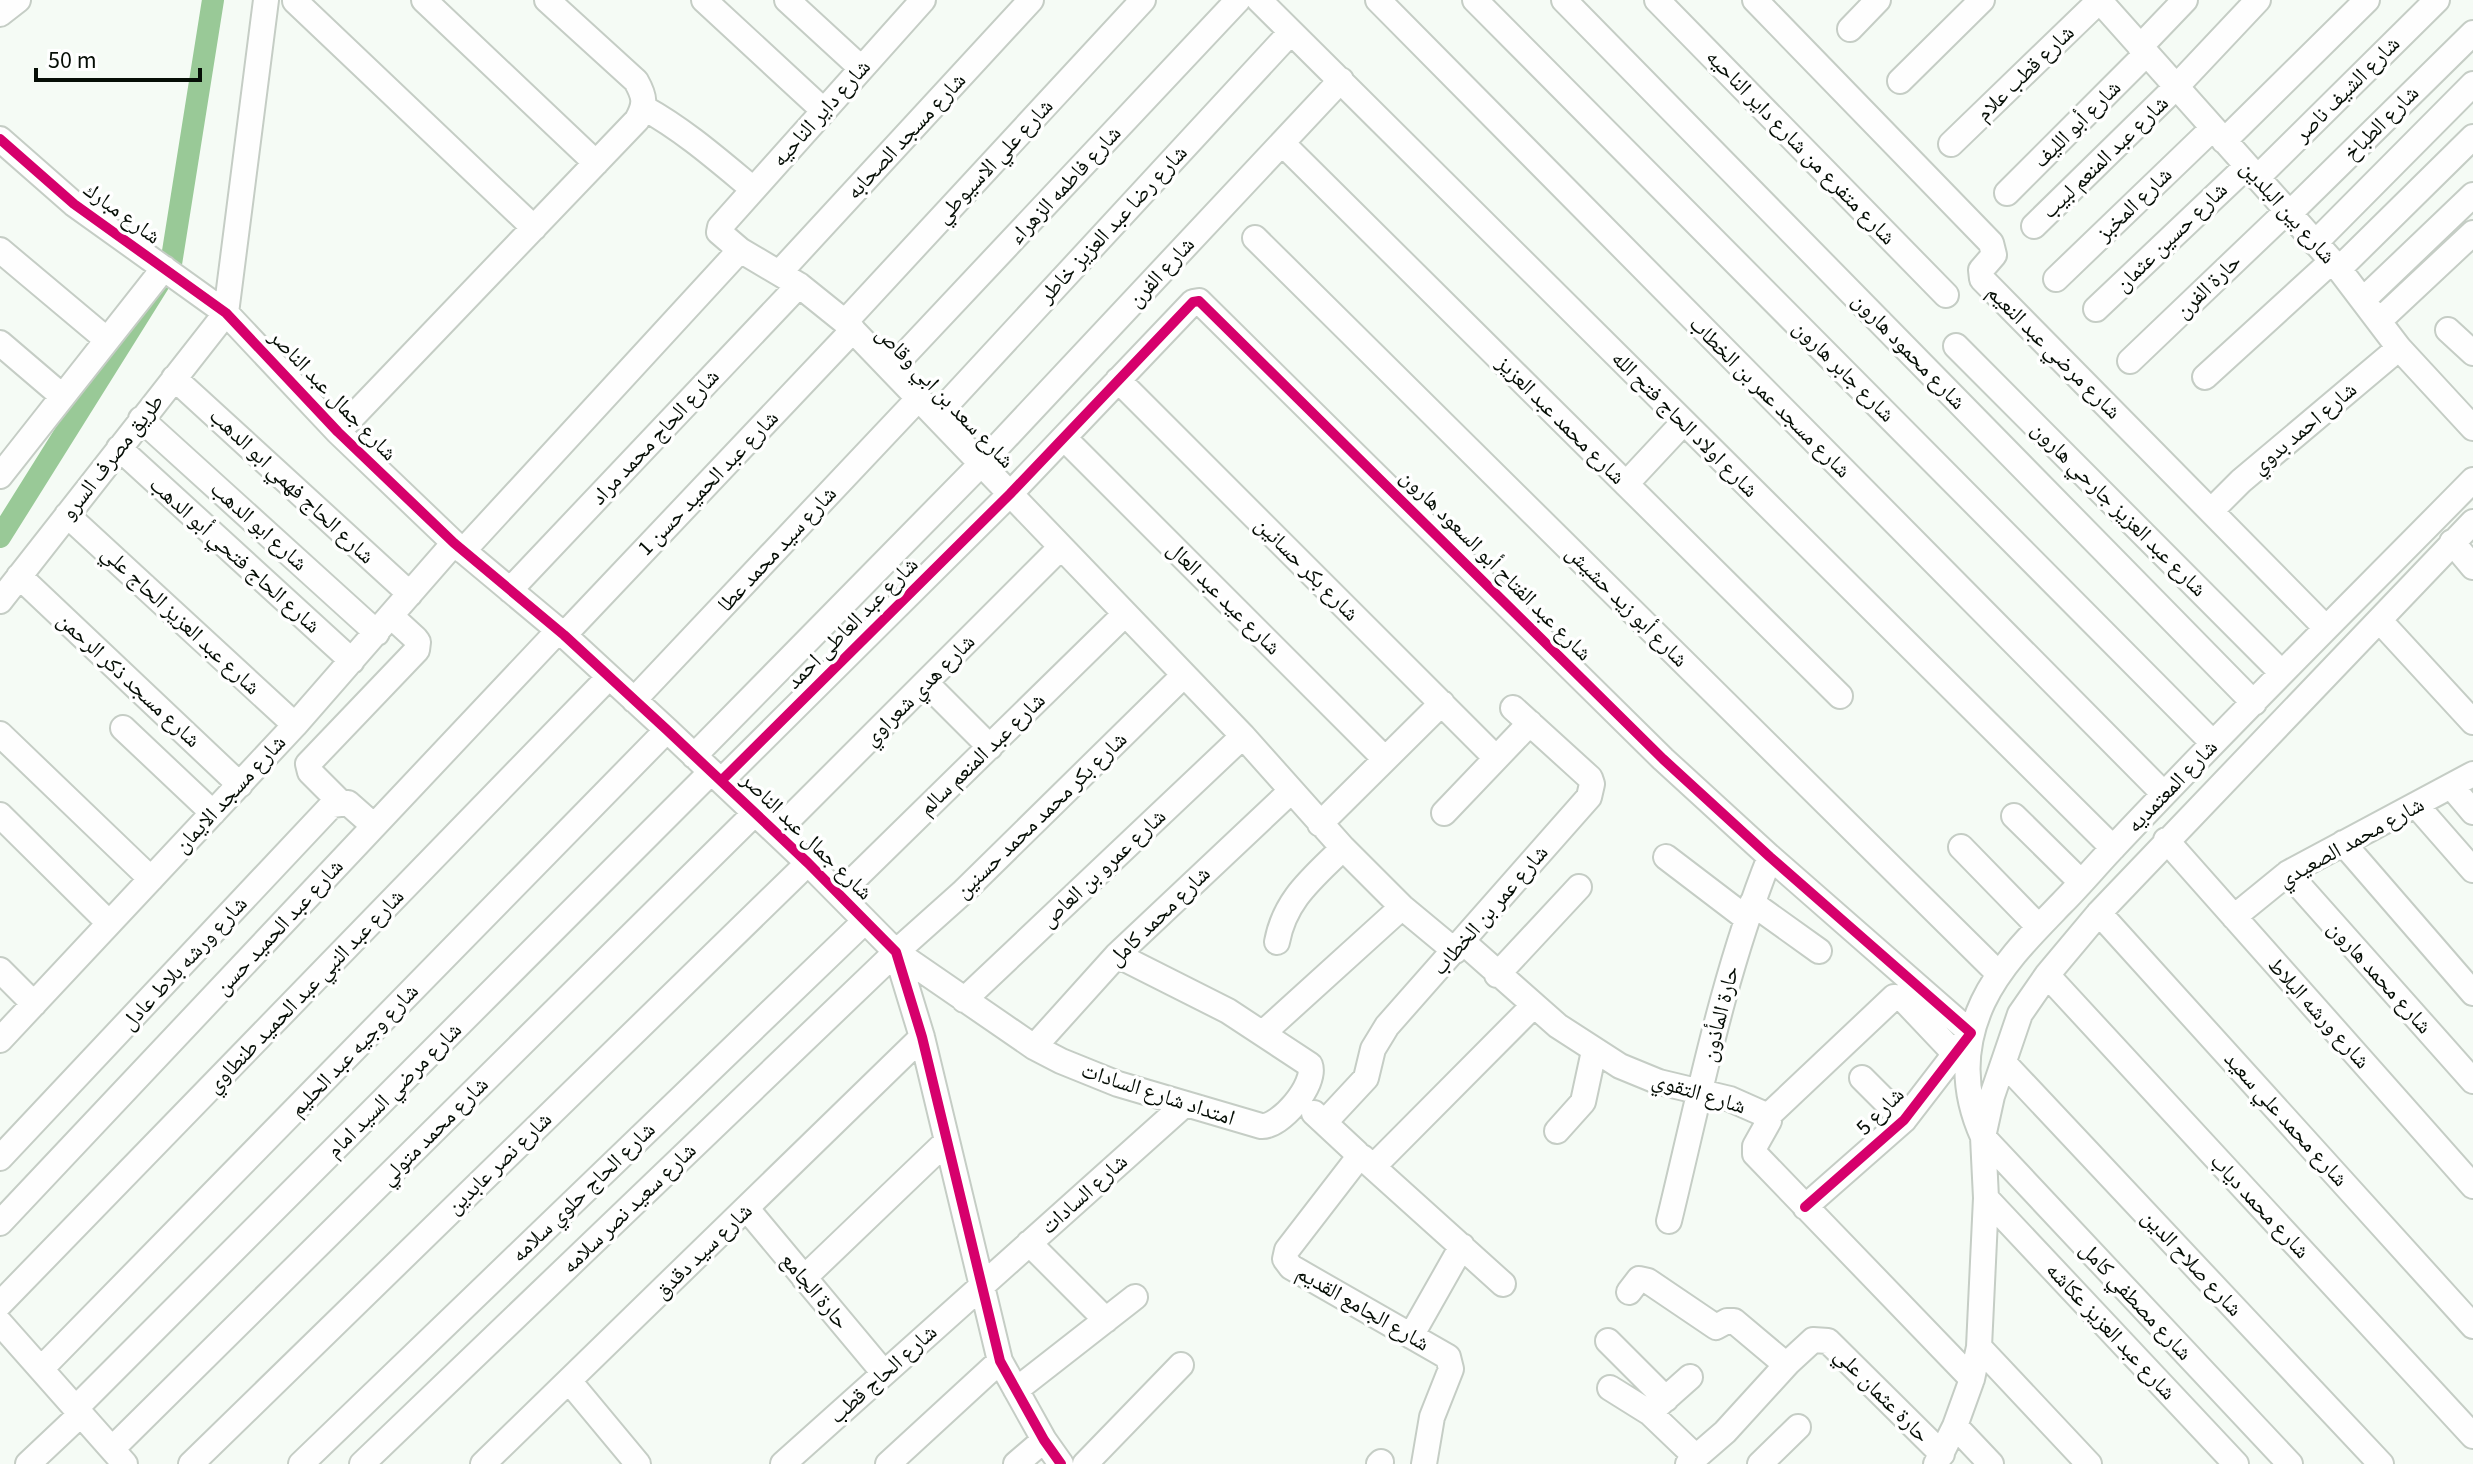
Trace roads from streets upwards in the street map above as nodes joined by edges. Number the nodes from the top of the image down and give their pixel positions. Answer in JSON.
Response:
{"nodes":[{"id":1,"x":18,"y":0,"type":"edge"},
{"id":2,"x":424,"y":0,"type":"edge"},
{"id":3,"x":547,"y":0,"type":"edge"},
{"id":4,"x":704,"y":0,"type":"edge"},
{"id":5,"x":787,"y":0,"type":"edge"},
{"id":6,"x":1031,"y":0,"type":"edge"},
{"id":7,"x":1143,"y":0,"type":"edge"},
{"id":8,"x":1238,"y":0,"type":"edge"},
{"id":9,"x":1259,"y":0,"type":"edge"},
{"id":10,"x":1378,"y":0,"type":"edge"},
{"id":11,"x":1475,"y":0,"type":"edge"},
{"id":12,"x":1564,"y":0,"type":"edge"},
{"id":13,"x":1657,"y":0,"type":"edge"},
{"id":14,"x":1755,"y":0,"type":"edge"},
{"id":15,"x":1878,"y":0,"type":"edge"},
{"id":16,"x":1982,"y":0,"type":"edge"},
{"id":17,"x":2099,"y":0,"type":"edge"},
{"id":18,"x":2185,"y":0,"type":"edge"},
{"id":19,"x":2258,"y":0,"type":"edge"},
{"id":20,"x":2367,"y":0,"type":"edge"},
{"id":21,"x":2437,"y":0,"type":"edge"},
{"id":22,"x":296,"y":1,"type":"edge"},
{"id":23,"x":917,"y":2,"type":"edge"},
{"id":24,"x":265,"y":11,"type":"edge"},
{"id":25,"x":0,"y":14,"type":"edge"},
{"id":26,"x":1850,"y":29,"type":"dead end"},
{"id":27,"x":1291,"y":32,"type":"junction"},
{"id":28,"x":2473,"y":33,"type":"edge"},
{"id":29,"x":2143,"y":50,"type":"junction"},
{"id":30,"x":861,"y":68,"type":"junction"},
{"id":31,"x":1341,"y":80,"type":"junction"},
{"id":32,"x":1900,"y":81,"type":"dead end"},
{"id":33,"x":2473,"y":84,"type":"edge"},
{"id":34,"x":2176,"y":87,"type":"junction"},
{"id":35,"x":644,"y":108,"type":"junction"},
{"id":36,"x":823,"y":110,"type":"junction"},
{"id":37,"x":2218,"y":135,"type":"junction"},
{"id":38,"x":2473,"y":137,"type":"edge"},
{"id":39,"x":0,"y":139,"type":"edge"},
{"id":40,"x":1282,"y":143,"type":"junction"},
{"id":41,"x":1951,"y":144,"type":"dead end"},
{"id":42,"x":596,"y":163,"type":"junction"},
{"id":43,"x":2252,"y":172,"type":"junction"},
{"id":44,"x":753,"y":189,"type":"junction"},
{"id":45,"x":2007,"y":193,"type":"dead end"},
{"id":46,"x":2473,"y":195,"type":"edge"},
{"id":47,"x":2288,"y":212,"type":"junction"},
{"id":48,"x":2034,"y":226,"type":"dead end"},
{"id":49,"x":720,"y":227,"type":"joint"},
{"id":50,"x":534,"y":228,"type":"junction"},
{"id":51,"x":2473,"y":233,"type":"edge"},
{"id":52,"x":1255,"y":238,"type":"dead end"},
{"id":53,"x":0,"y":250,"type":"edge"},
{"id":54,"x":740,"y":250,"type":"junction"},
{"id":55,"x":2329,"y":257,"type":"junction"},
{"id":56,"x":164,"y":268,"type":"junction"},
{"id":57,"x":790,"y":278,"type":"junction"},
{"id":58,"x":2056,"y":279,"type":"dead end"},
{"id":59,"x":1946,"y":295,"type":"dead end"},
{"id":60,"x":2363,"y":300,"type":"junction"},
{"id":61,"x":2096,"y":309,"type":"dead end"},
{"id":62,"x":226,"y":313,"type":"junction"},
{"id":63,"x":2379,"y":321,"type":"junction"},
{"id":64,"x":849,"y":326,"type":"junction"},
{"id":65,"x":2448,"y":330,"type":"dead end"},
{"id":66,"x":106,"y":339,"type":"junction"},
{"id":67,"x":0,"y":343,"type":"edge"},
{"id":68,"x":1956,"y":346,"type":"dead end"},
{"id":69,"x":2399,"y":348,"type":"junction"},
{"id":70,"x":2473,"y":353,"type":"edge"},
{"id":71,"x":2130,"y":361,"type":"dead end"},
{"id":72,"x":891,"y":369,"type":"junction"},
{"id":73,"x":2205,"y":377,"type":"dead end"},
{"id":74,"x":174,"y":378,"type":"junction"},
{"id":75,"x":1118,"y":380,"type":"junction"},
{"id":76,"x":62,"y":396,"type":"junction"},
{"id":77,"x":919,"y":398,"type":"junction"},
{"id":78,"x":936,"y":416,"type":"junction"},
{"id":79,"x":141,"y":419,"type":"junction"},
{"id":80,"x":1683,"y":423,"type":"junction"},
{"id":81,"x":2473,"y":428,"type":"edge"},
{"id":82,"x":338,"y":432,"type":"junction"},
{"id":83,"x":1064,"y":438,"type":"junction"},
{"id":84,"x":119,"y":448,"type":"junction"},
{"id":85,"x":981,"y":464,"type":"junction"},
{"id":86,"x":1,"y":472,"type":"edge"},
{"id":87,"x":2473,"y":480,"type":"edge"},
{"id":88,"x":1626,"y":484,"type":"junction"},
{"id":89,"x":1010,"y":494,"type":"junction"},
{"id":90,"x":2211,"y":511,"type":"junction"},
{"id":91,"x":67,"y":515,"type":"junction"},
{"id":92,"x":2473,"y":522,"type":"edge"},
{"id":93,"x":2452,"y":542,"type":"junction"},
{"id":94,"x":459,"y":547,"type":"junction"},
{"id":95,"x":1061,"y":547,"type":"junction"},
{"id":96,"x":2473,"y":567,"type":"edge"},
{"id":97,"x":19,"y":576,"type":"junction"},
{"id":98,"x":510,"y":590,"type":"junction"},
{"id":99,"x":410,"y":594,"type":"junction"},
{"id":100,"x":0,"y":601,"type":"edge"},
{"id":101,"x":1125,"y":614,"type":"junction"},
{"id":102,"x":2380,"y":621,"type":"junction"},
{"id":103,"x":384,"y":625,"type":"junction"},
{"id":104,"x":2326,"y":628,"type":"junction"},
{"id":105,"x":561,"y":633,"type":"junction"},
{"id":106,"x":352,"y":661,"type":"junction"},
{"id":107,"x":2282,"y":673,"type":"junction"},
{"id":108,"x":1184,"y":675,"type":"junction"},
{"id":109,"x":609,"y":677,"type":"junction"},
{"id":110,"x":926,"y":683,"type":"junction"},
{"id":111,"x":1840,"y":696,"type":"dead end"},
{"id":112,"x":634,"y":700,"type":"junction"},
{"id":113,"x":1442,"y":703,"type":"junction"},
{"id":114,"x":2254,"y":703,"type":"junction"},
{"id":115,"x":2473,"y":722,"type":"edge"},
{"id":116,"x":295,"y":725,"type":"junction"},
{"id":117,"x":123,"y":728,"type":"dead end"},
{"id":118,"x":667,"y":730,"type":"junction"},
{"id":119,"x":0,"y":734,"type":"edge"},
{"id":120,"x":1243,"y":736,"type":"junction"},
{"id":121,"x":2212,"y":742,"type":"junction"},
{"id":122,"x":990,"y":747,"type":"junction"},
{"id":123,"x":1496,"y":758,"type":"junction"},
{"id":124,"x":1385,"y":759,"type":"junction"},
{"id":125,"x":709,"y":769,"type":"junction"},
{"id":126,"x":2473,"y":774,"type":"edge"},
{"id":127,"x":240,"y":785,"type":"junction"},
{"id":128,"x":2451,"y":786,"type":"junction"},
{"id":129,"x":1291,"y":791,"type":"junction"},
{"id":130,"x":2163,"y":793,"type":"junction"},
{"id":131,"x":340,"y":802,"type":"junction"},
{"id":132,"x":2416,"y":805,"type":"junction"},
{"id":133,"x":2473,"y":812,"type":"edge"},
{"id":134,"x":213,"y":813,"type":"junction"},
{"id":135,"x":755,"y":813,"type":"junction"},
{"id":136,"x":1444,"y":813,"type":"dead end"},
{"id":137,"x":0,"y":815,"type":"edge"},
{"id":138,"x":2014,"y":816,"type":"dead end"},
{"id":139,"x":1320,"y":824,"type":"junction"},
{"id":140,"x":374,"y":826,"type":"junction"},
{"id":141,"x":776,"y":832,"type":"junction"},
{"id":142,"x":2166,"y":840,"type":"junction"},
{"id":143,"x":2343,"y":843,"type":"junction"},
{"id":144,"x":1961,"y":847,"type":"dead end"},
{"id":145,"x":1343,"y":848,"type":"junction"},
{"id":146,"x":2113,"y":848,"type":"junction"},
{"id":147,"x":1666,"y":857,"type":"dead end"},
{"id":148,"x":1770,"y":857,"type":"junction"},
{"id":149,"x":808,"y":863,"type":"junction"},
{"id":150,"x":2473,"y":870,"type":"edge"},
{"id":151,"x":2288,"y":873,"type":"junction"},
{"id":152,"x":151,"y":879,"type":"junction"},
{"id":153,"x":2081,"y":882,"type":"junction"},
{"id":154,"x":1579,"y":887,"type":"dead end"},
{"id":155,"x":839,"y":894,"type":"junction"},
{"id":156,"x":1402,"y":907,"type":"junction"},
{"id":157,"x":1749,"y":911,"type":"junction"},
{"id":158,"x":2099,"y":913,"type":"junction"},
{"id":159,"x":2234,"y":917,"type":"junction"},
{"id":160,"x":865,"y":921,"type":"junction"},
{"id":161,"x":109,"y":923,"type":"junction"},
{"id":162,"x":2038,"y":926,"type":"junction"},
{"id":163,"x":1277,"y":942,"type":"dead end"},
{"id":164,"x":1459,"y":946,"type":"junction"},
{"id":165,"x":1819,"y":951,"type":"dead end"},
{"id":166,"x":896,"y":952,"type":"junction"},
{"id":167,"x":1117,"y":955,"type":"junction"},
{"id":168,"x":0,"y":970,"type":"edge"},
{"id":169,"x":1999,"y":974,"type":"junction"},
{"id":170,"x":1497,"y":975,"type":"junction"},
{"id":171,"x":2047,"y":975,"type":"junction"},
{"id":172,"x":2473,"y":993,"type":"edge"},
{"id":173,"x":964,"y":1000,"type":"junction"},
{"id":174,"x":34,"y":1004,"type":"junction"},
{"id":175,"x":1533,"y":1006,"type":"junction"},
{"id":176,"x":1263,"y":1033,"type":"junction"},
{"id":177,"x":1971,"y":1033,"type":"junction"},
{"id":178,"x":922,"y":1037,"type":"junction"},
{"id":179,"x":0,"y":1040,"type":"edge"},
{"id":180,"x":1034,"y":1047,"type":"junction"},
{"id":181,"x":1594,"y":1051,"type":"junction"},
{"id":182,"x":1955,"y":1054,"type":"junction"},
{"id":183,"x":2004,"y":1063,"type":"junction"},
{"id":184,"x":1862,"y":1078,"type":"dead end"},
{"id":185,"x":2473,"y":1081,"type":"edge"},
{"id":186,"x":1700,"y":1093,"type":"junction"},
{"id":187,"x":1298,"y":1099,"type":"junction"},
{"id":188,"x":1185,"y":1104,"type":"junction"},
{"id":189,"x":1768,"y":1116,"type":"junction"},
{"id":190,"x":1904,"y":1120,"type":"junction"},
{"id":191,"x":1325,"y":1122,"type":"junction"},
{"id":192,"x":1557,"y":1131,"type":"dead end"},
{"id":193,"x":1983,"y":1137,"type":"junction"},
{"id":194,"x":947,"y":1141,"type":"junction"},
{"id":195,"x":0,"y":1158,"type":"edge"},
{"id":196,"x":1366,"y":1160,"type":"junction"},
{"id":197,"x":2473,"y":1186,"type":"edge"},
{"id":198,"x":1986,"y":1198,"type":"junction"},
{"id":199,"x":1805,"y":1207,"type":"junction"},
{"id":200,"x":747,"y":1209,"type":"junction"},
{"id":201,"x":1669,"y":1221,"type":"dead end"},
{"id":202,"x":0,"y":1223,"type":"edge"},
{"id":203,"x":1029,"y":1243,"type":"junction"},
{"id":204,"x":1462,"y":1246,"type":"junction"},
{"id":205,"x":804,"y":1278,"type":"junction"},
{"id":206,"x":982,"y":1284,"type":"junction"},
{"id":207,"x":1503,"y":1284,"type":"dead end"},
{"id":208,"x":1629,"y":1292,"type":"dead end"},
{"id":209,"x":1135,"y":1297,"type":"dead end"},
{"id":210,"x":0,"y":1304,"type":"edge"},
{"id":211,"x":1106,"y":1320,"type":"junction"},
{"id":212,"x":0,"y":1323,"type":"edge"},
{"id":213,"x":2473,"y":1326,"type":"edge"},
{"id":214,"x":1411,"y":1336,"type":"junction"},
{"id":215,"x":1608,"y":1341,"type":"dead end"},
{"id":216,"x":1979,"y":1347,"type":"junction"},
{"id":217,"x":1000,"y":1361,"type":"junction"},
{"id":218,"x":1788,"y":1363,"type":"junction"},
{"id":219,"x":1181,"y":1365,"type":"dead end"},
{"id":220,"x":41,"y":1369,"type":"junction"},
{"id":221,"x":884,"y":1373,"type":"junction"},
{"id":222,"x":1690,"y":1377,"type":"dead end"},
{"id":223,"x":1972,"y":1379,"type":"junction"},
{"id":224,"x":569,"y":1381,"type":"junction"},
{"id":225,"x":1610,"y":1388,"type":"dead end"},
{"id":226,"x":1016,"y":1390,"type":"junction"},
{"id":227,"x":1658,"y":1406,"type":"junction"},
{"id":228,"x":78,"y":1411,"type":"junction"},
{"id":229,"x":1955,"y":1426,"type":"junction"},
{"id":230,"x":1798,"y":1427,"type":"dead end"},
{"id":231,"x":2473,"y":1436,"type":"edge"},
{"id":232,"x":1044,"y":1440,"type":"junction"},
{"id":233,"x":119,"y":1457,"type":"edge"},
{"id":234,"x":1939,"y":1459,"type":"edge"},
{"id":235,"x":1692,"y":1460,"type":"edge"},
{"id":236,"x":630,"y":1461,"type":"edge"},
{"id":237,"x":28,"y":1464,"type":"edge"},
{"id":238,"x":191,"y":1464,"type":"edge"},
{"id":239,"x":301,"y":1464,"type":"edge"},
{"id":240,"x":362,"y":1464,"type":"edge"},
{"id":241,"x":483,"y":1464,"type":"edge"},
{"id":242,"x":783,"y":1464,"type":"edge"},
{"id":243,"x":888,"y":1464,"type":"edge"},
{"id":244,"x":1016,"y":1464,"type":"edge"},
{"id":245,"x":1061,"y":1464,"type":"edge"},
{"id":246,"x":1085,"y":1464,"type":"edge"},
{"id":247,"x":1424,"y":1464,"type":"edge"},
{"id":248,"x":1760,"y":1464,"type":"edge"},
{"id":249,"x":1991,"y":1464,"type":"edge"},
{"id":250,"x":2089,"y":1464,"type":"edge"},
{"id":251,"x":2236,"y":1464,"type":"edge"},
{"id":252,"x":2290,"y":1464,"type":"edge"},
{"id":253,"x":2381,"y":1464,"type":"edge"}],
"edges":[{"from":1,"to":25,"type":"street"},
{"from":2,"to":42,"type":"street"},
{"from":3,"to":35,"type":"street"},
{"from":4,"to":36,"type":"street"},
{"from":5,"to":30,"type":"street"},
{"from":6,"to":57,"type":"street","name":"شارع مسجد الصحابه"},
{"from":7,"to":64,"type":"street","name":"شارع علي الاسيوطي"},
{"from":8,"to":72,"type":"street","name":"شارع فاطمه الزهراء"},
{"from":9,"to":27,"type":"street","name":"شارع اولاد الحاج فتح الله"},
{"from":10,"to":130,"type":"street","name":"شارع مسجد عمر بن الخطاب"},
{"from":11,"to":121,"type":"street","name":"شارع جابر هارون"},
{"from":12,"to":114,"type":"street","name":"شارع محمود هارون"},
{"from":13,"to":59,"type":"street","name":"شارع متفرع من شارع داير الناحيه"},
{"from":14,"to":90,"type":"street","name":"شارع مرضي عبد النعيم"},
{"from":15,"to":26,"type":"street"},
{"from":16,"to":32,"type":"street"},
{"from":17,"to":29,"type":"street","name":"شارع بين البلدين"},
{"from":17,"to":41,"type":"street","name":"شارع قطب علام"},
{"from":18,"to":29,"type":"street","name":"شارع أبو الليف"},
{"from":19,"to":34,"type":"street","name":"شارع عبد المنعم لبيب"},
{"from":20,"to":37,"type":"street","name":"شارع المخبز"},
{"from":21,"to":43,"type":"street","name":"شارع الشيف ناصر"},
{"from":22,"to":24,"type":"street"},
{"from":22,"to":50,"type":"street"},
{"from":23,"to":30,"type":"street","name":"شارع داير الناحيه"},
{"from":24,"to":62,"type":"street"},
{"from":27,"to":31,"type":"street","name":"شارع اولاد الحاج فتح الله"},
{"from":27,"to":78,"type":"street","name":"شارع رضا عبد العزيز خاطر"},
{"from":28,"to":47,"type":"street","name":"شارع الطباخ"},
{"from":29,"to":34,"type":"street","name":"شارع بين البلدين"},
{"from":29,"to":45,"type":"street","name":"شارع أبو الليف"},
{"from":30,"to":36,"type":"street","name":"شارع داير الناحيه"},
{"from":31,"to":40,"type":"street","name":"شارع الفرن"},
{"from":31,"to":80,"type":"street","name":"شارع اولاد الحاج فتح الله"},
{"from":33,"to":55,"type":"street"},
{"from":34,"to":37,"type":"street","name":"شارع بين البلدين"},
{"from":34,"to":48,"type":"street","name":"شارع عبد المنعم لبيب"},
{"from":35,"to":42,"type":"street"},
{"from":35,"to":44,"type":"street"},
{"from":36,"to":44,"type":"street","name":"شارع داير الناحيه"},
{"from":37,"to":43,"type":"street","name":"شارع بين البلدين"},
{"from":37,"to":58,"type":"street","name":"شارع المخبز"},
{"from":38,"to":55,"type":"street"},
{"from":39,"to":56,"type":"street","name":"شارع مبارك"},
{"from":40,"to":85,"type":"street","name":"شارع الفرن"},
{"from":40,"to":88,"type":"street","name":"شارع محمد عبد العزيز"},
{"from":42,"to":50,"type":"street"},
{"from":43,"to":47,"type":"street","name":"شارع بين البلدين"},
{"from":43,"to":61,"type":"street","name":"شارع حسين عثمان"},
{"from":44,"to":49,"type":"street","name":"شارع داير الناحيه"},
{"from":46,"to":60,"type":"street"},
{"from":47,"to":55,"type":"street","name":"شارع بين البلدين"},
{"from":47,"to":71,"type":"street","name":"حارة الفرن"},
{"from":49,"to":54,"type":"street","name":"شارع سعد بن ابي وقاص"},
{"from":50,"to":82,"type":"street"},
{"from":51,"to":63,"type":"street"},
{"from":52,"to":169,"type":"street","name":"شارع أبو زيد حشيش"},
{"from":53,"to":66,"type":"street"},
{"from":54,"to":57,"type":"street","name":"شارع سعد بن ابي وقاص"},
{"from":54,"to":94,"type":"street","name":"شارع مسجد الايمان"},
{"from":55,"to":60,"type":"street","name":"شارع بين البلدين"},
{"from":55,"to":73,"type":"street"},
{"from":56,"to":62,"type":"street","name":"شارع مبارك"},
{"from":56,"to":66,"type":"street"},
{"from":57,"to":64,"type":"street","name":"شارع سعد بن ابي وقاص"},
{"from":57,"to":98,"type":"street","name":"شارع الحاج محمد مراد"},
{"from":60,"to":63,"type":"street","name":"شارع بين البلدين"},
{"from":62,"to":74,"type":"street","name":"طريق مصرف السرو"},
{"from":62,"to":82,"type":"street","name":"شارع جمال عبد الناصر"},
{"from":63,"to":69,"type":"street","name":"شارع بين البلدين"},
{"from":64,"to":72,"type":"street","name":"شارع سعد بن ابي وقاص"},
{"from":64,"to":105,"type":"street","name":"شارع عبد الحميد حسن 1"},
{"from":65,"to":70,"type":"street"},
{"from":66,"to":76,"type":"street"},
{"from":67,"to":76,"type":"street"},
{"from":68,"to":107,"type":"street","name":"شارع عبد العزيز جارحي هارون"},
{"from":69,"to":81,"type":"street","name":"شارع بين البلدين"},
{"from":69,"to":90,"type":"street","name":"شارع احمد بدوي"},
{"from":72,"to":77,"type":"street","name":"شارع سعد بن ابي وقاص"},
{"from":74,"to":79,"type":"street","name":"طريق مصرف السرو"},
{"from":74,"to":99,"type":"street","name":"شارع الحاج فهمي ابو الدهب"},
{"from":75,"to":83,"type":"street","name":"شارع عبد الفتاح أبو السعود هارون"},
{"from":75,"to":113,"type":"street","name":"شارع بكر حسانين"},
{"from":75,"to":148,"type":"street","name":"شارع عبد الفتاح أبو السعود هارون"},
{"from":76,"to":86,"type":"street"},
{"from":77,"to":78,"type":"street","name":"شارع سعد بن ابي وقاص"},
{"from":77,"to":112,"type":"street","name":"شارع سيد محمد عطا"},
{"from":78,"to":85,"type":"street","name":"شارع سعد بن ابي وقاص"},
{"from":79,"to":84,"type":"street","name":"طريق مصرف السرو"},
{"from":79,"to":103,"type":"street","name":"شارع ابو الدهب"},
{"from":80,"to":88,"type":"street"},
{"from":80,"to":146,"type":"street","name":"شارع اولاد الحاج فتح الله"},
{"from":82,"to":94,"type":"street","name":"شارع جمال عبد الناصر"},
{"from":83,"to":89,"type":"street","name":"شارع عبد الفتاح أبو السعود هارون"},
{"from":83,"to":124,"type":"street","name":"شارع عيد عبد العال"},
{"from":84,"to":91,"type":"street","name":"طريق مصرف السرو"},
{"from":84,"to":106,"type":"street","name":"شارع الحاج فتحي أبو الدهب"},
{"from":85,"to":89,"type":"street","name":"شارع سعد بن ابي وقاص"},
{"from":85,"to":125,"type":"street","name":"شارع الفرن"},
{"from":87,"to":104,"type":"street","name":"شارع المعتمديه"},
{"from":88,"to":111,"type":"street","name":"شارع محمد عبد العزيز"},
{"from":89,"to":95,"type":"street","name":"شارع سعد بن ابي وقاص"},
{"from":89,"to":125,"type":"street","name":"شارع عبد العاطى احمد"},
{"from":90,"to":104,"type":"street","name":"شارع مرضي عبد النعيم"},
{"from":91,"to":97,"type":"street","name":"طريق مصرف السرو"},
{"from":91,"to":116,"type":"street","name":"شارع عبد العزيز الحاج علي"},
{"from":92,"to":93,"type":"street","name":"شارع المعتمديه"},
{"from":93,"to":96,"type":"street"},
{"from":93,"to":102,"type":"street","name":"شارع المعتمديه"},
{"from":94,"to":98,"type":"street","name":"شارع جمال عبد الناصر"},
{"from":94,"to":99,"type":"street","name":"شارع مسجد الايمان"},
{"from":95,"to":101,"type":"street","name":"شارع سعد بن ابي وقاص"},
{"from":95,"to":110,"type":"street","name":"شارع هدي شعراوي"},
{"from":97,"to":100,"type":"street","name":"طريق مصرف السرو"},
{"from":97,"to":127,"type":"street","name":"شارع مسجد ذكر الرحمن"},
{"from":98,"to":105,"type":"street","name":"شارع جمال عبد الناصر"},
{"from":99,"to":103,"type":"street","name":"شارع مسجد الايمان"},
{"from":101,"to":108,"type":"street","name":"شارع سعد بن ابي وقاص"},
{"from":101,"to":122,"type":"street","name":"شارع عبد المنعم سالم"},
{"from":102,"to":115,"type":"street"},
{"from":102,"to":142,"type":"street","name":"شارع المعتمديه"},
{"from":103,"to":106,"type":"street","name":"شارع مسجد الايمان"},
{"from":103,"to":131,"type":"street","name":"شارع ابو الدهب"},
{"from":104,"to":107,"type":"street","name":"شارع المعتمديه"},
{"from":105,"to":109,"type":"street","name":"شارع جمال عبد الناصر"},
{"from":105,"to":140,"type":"street","name":"شارع عبد الحميد حسن"},
{"from":106,"to":116,"type":"street","name":"شارع مسجد الايمان"},
{"from":107,"to":114,"type":"street","name":"شارع المعتمديه"},
{"from":108,"to":120,"type":"street","name":"شارع سعد بن ابي وقاص"},
{"from":108,"to":166,"type":"street","name":"شارع بكر محمد محمد حسنين"},
{"from":109,"to":112,"type":"street","name":"شارع جمال عبد الناصر"},
{"from":109,"to":210,"type":"street","name":"شارع عبد النبي عبد الحميد طنطاوي"},
{"from":110,"to":122,"type":"street"},
{"from":110,"to":141,"type":"street","name":"شارع هدي شعراوي"},
{"from":112,"to":118,"type":"street","name":"شارع جمال عبد الناصر"},
{"from":113,"to":123,"type":"street","name":"شارع بكر حسانين"},
{"from":113,"to":124,"type":"street"},
{"from":114,"to":121,"type":"street","name":"شارع المعتمديه"},
{"from":116,"to":127,"type":"street","name":"شارع مسجد الايمان"},
{"from":117,"to":134,"type":"street"},
{"from":118,"to":125,"type":"street","name":"شارع جمال عبد الناصر"},
{"from":118,"to":220,"type":"street","name":"شارع وجيه عبد الحليم"},
{"from":119,"to":152,"type":"street"},
{"from":120,"to":129,"type":"street","name":"شارع سعد بن ابي وقاص"},
{"from":120,"to":173,"type":"street","name":"شارع عمرو بن العاص"},
{"from":121,"to":130,"type":"street","name":"شارع المعتمديه"},
{"from":122,"to":155,"type":"street","name":"شارع عبد المنعم سالم"},
{"from":123,"to":136,"type":"street"},
{"from":123,"to":164,"type":"street","name":"شارع عمر بن الخطاب"},
{"from":124,"to":139,"type":"street"},
{"from":125,"to":135,"type":"street","name":"شارع جمال عبد الناصر"},
{"from":125,"to":228,"type":"street","name":"شارع مرضي السيد امام"},
{"from":126,"to":128,"type":"street","name":"شارع محمد الصعيدي"},
{"from":127,"to":134,"type":"street","name":"شارع مسجد الايمان"},
{"from":128,"to":132,"type":"street","name":"شارع محمد الصعيدي"},
{"from":128,"to":133,"type":"street"},
{"from":129,"to":139,"type":"street","name":"شارع التقوي"},
{"from":129,"to":167,"type":"street","name":"شارع محمد كامل"},
{"from":130,"to":146,"type":"street","name":"شارع المعتمديه"},
{"from":131,"to":140,"type":"street"},
{"from":131,"to":195,"type":"street","name":"شارع ورشه بلاط عادل"},
{"from":132,"to":143,"type":"street","name":"شارع محمد الصعيدي"},
{"from":132,"to":150,"type":"street"},
{"from":134,"to":152,"type":"street","name":"شارع مسجد الايمان"},
{"from":135,"to":141,"type":"street","name":"شارع جمال عبد الناصر"},
{"from":135,"to":233,"type":"street","name":"شارع محمد متولي"},
{"from":137,"to":161,"type":"street"},
{"from":138,"to":153,"type":"street"},
{"from":139,"to":145,"type":"street","name":"شارع التقوي"},
{"from":140,"to":202,"type":"street","name":"شارع عبد الحميد حسن"},
{"from":141,"to":149,"type":"street","name":"شارع جمال عبد الناصر"},
{"from":142,"to":158,"type":"street","name":"شارع المعتمديه"},
{"from":142,"to":159,"type":"street","name":"شارع ورشه البلاط"},
{"from":143,"to":151,"type":"street","name":"شارع محمد الصعيدي"},
{"from":143,"to":172,"type":"street"},
{"from":144,"to":162,"type":"street"},
{"from":145,"to":156,"type":"street","name":"شارع التقوي"},
{"from":145,"to":163,"type":"street"},
{"from":146,"to":153,"type":"street","name":"شارع المعتمديه"},
{"from":147,"to":157,"type":"street"},
{"from":148,"to":157,"type":"street","name":"حارة المأذون"},
{"from":148,"to":177,"type":"street","name":"شارع عبد الفتاح أبو السعود هارون"},
{"from":149,"to":155,"type":"street","name":"شارع جمال عبد الناصر"},
{"from":149,"to":238,"type":"street","name":"شارع نصر عابدين"},
{"from":151,"to":159,"type":"street","name":"شارع محمد الصعيدي"},
{"from":151,"to":185,"type":"street","name":"شارع محمد هارون"},
{"from":152,"to":161,"type":"street","name":"شارع مسجد الايمان"},
{"from":153,"to":162,"type":"street","name":"شارع المعتمديه"},
{"from":154,"to":170,"type":"street"},
{"from":155,"to":160,"type":"street","name":"شارع جمال عبد الناصر"},
{"from":156,"to":164,"type":"street","name":"شارع التقوي"},
{"from":156,"to":176,"type":"street"},
{"from":157,"to":165,"type":"street"},
{"from":157,"to":186,"type":"street","name":"حارة المأذون"},
{"from":158,"to":171,"type":"street","name":"شارع المعتمديه"},
{"from":158,"to":213,"type":"street","name":"شارع محمد علي سعيد"},
{"from":159,"to":197,"type":"street","name":"شارع ورشه البلاط"},
{"from":160,"to":166,"type":"street","name":"شارع جمال عبد الناصر"},
{"from":160,"to":239,"type":"street","name":"شارع الحاج حلوي سلامه"},
{"from":161,"to":174,"type":"street","name":"شارع مسجد الايمان"},
{"from":162,"to":169,"type":"street","name":"شارع المعتمديه"},
{"from":164,"to":170,"type":"street","name":"شارع التقوي"},
{"from":164,"to":191,"type":"street","name":"شارع عمر بن الخطاب"},
{"from":166,"to":173,"type":"street","name":"امتداد شارع السادات"},
{"from":166,"to":178,"type":"street","name":"شارع جمال عبد الناصر"},
{"from":166,"to":240,"type":"street","name":"شارع سعيد نصر سلامه"},
{"from":167,"to":176,"type":"street"},
{"from":167,"to":180,"type":"street","name":"شارع محمد كامل"},
{"from":168,"to":174,"type":"street"},
{"from":169,"to":177,"type":"street","name":"شارع المعتمديه"},
{"from":170,"to":175,"type":"street","name":"شارع التقوي"},
{"from":171,"to":183,"type":"street","name":"شارع المعتمديه"},
{"from":171,"to":231,"type":"street","name":"شارع محمد دياب"},
{"from":173,"to":180,"type":"street","name":"امتداد شارع السادات"},
{"from":174,"to":179,"type":"street","name":"شارع مسجد الايمان"},
{"from":175,"to":181,"type":"street","name":"شارع التقوي"},
{"from":175,"to":196,"type":"street"},
{"from":176,"to":187,"type":"street"},
{"from":177,"to":182,"type":"street","name":"شارع 5"},
{"from":177,"to":193,"type":"street","name":"شارع المعتمديه"},
{"from":178,"to":194,"type":"street","name":"شارع جمال عبد الناصر"},
{"from":178,"to":200,"type":"street","name":"شارع سيد دقدق"},
{"from":180,"to":188,"type":"street","name":"امتداد شارع السادات"},
{"from":181,"to":186,"type":"street","name":"شارع التقوي"},
{"from":181,"to":192,"type":"street"},
{"from":182,"to":189,"type":"street"},
{"from":182,"to":190,"type":"street","name":"شارع 5"},
{"from":183,"to":193,"type":"street","name":"شارع المعتمديه"},
{"from":183,"to":253,"type":"street","name":"شارع صلاح الدين"},
{"from":184,"to":190,"type":"street"},
{"from":186,"to":189,"type":"street","name":"شارع التقوي"},
{"from":186,"to":201,"type":"street","name":"حارة المأذون"},
{"from":187,"to":188,"type":"street","name":"امتداد شارع السادات"},
{"from":187,"to":191,"type":"street"},
{"from":188,"to":203,"type":"street","name":"شارع السادات"},
{"from":189,"to":199,"type":"street","name":"شارع التقوي"},
{"from":190,"to":199,"type":"street","name":"شارع 5"},
{"from":191,"to":196,"type":"street"},
{"from":193,"to":198,"type":"street","name":"شارع المعتمديه"},
{"from":193,"to":252,"type":"street","name":"شارع مصطفي كامل"},
{"from":194,"to":205,"type":"street"},
{"from":194,"to":206,"type":"street","name":"شارع جمال عبد الناصر"},
{"from":196,"to":204,"type":"street"},
{"from":196,"to":214,"type":"street","name":"شارع الجامع القديم"},
{"from":198,"to":216,"type":"street","name":"شارع المعتمديه"},
{"from":198,"to":251,"type":"street","name":"شارع عبد العزيز عكاشه"},
{"from":199,"to":223,"type":"street","name":"شارع التقوي"},
{"from":200,"to":205,"type":"street","name":"حارة الجامع"},
{"from":200,"to":224,"type":"street","name":"شارع سيد دقدق"},
{"from":203,"to":206,"type":"street","name":"شارع السادات"},
{"from":203,"to":211,"type":"street"},
{"from":204,"to":207,"type":"street"},
{"from":204,"to":214,"type":"street"},
{"from":205,"to":221,"type":"street","name":"حارة الجامع"},
{"from":206,"to":217,"type":"street","name":"شارع جمال عبد الناصر"},
{"from":206,"to":221,"type":"street","name":"شارع الحاج قطب"},
{"from":208,"to":218,"type":"street"},
{"from":209,"to":211,"type":"street"},
{"from":211,"to":226,"type":"street"},
{"from":212,"to":220,"type":"street"},
{"from":214,"to":247,"type":"street","name":"شارع الجامع القديم"},
{"from":215,"to":227,"type":"street"},
{"from":216,"to":223,"type":"street","name":"شارع المعتمديه"},
{"from":216,"to":250,"type":"street"},
{"from":217,"to":226,"type":"street","name":"شارع جمال عبد الناصر"},
{"from":217,"to":243,"type":"street"},
{"from":218,"to":234,"type":"street","name":"حارة عثمان علي"},
{"from":218,"to":235,"type":"street","name":"حارة عثمان علي"},
{"from":219,"to":246,"type":"street"},
{"from":220,"to":228,"type":"street"},
{"from":221,"to":242,"type":"street","name":"شارع الحاج قطب"},
{"from":222,"to":227,"type":"street"},
{"from":223,"to":229,"type":"street","name":"شارع المعتمديه"},
{"from":224,"to":236,"type":"street"},
{"from":224,"to":241,"type":"street","name":"شارع سيد دقدق"},
{"from":225,"to":227,"type":"street"},
{"from":226,"to":232,"type":"street","name":"شارع جمال عبد الناصر"},
{"from":227,"to":235,"type":"street"},
{"from":228,"to":233,"type":"street"},
{"from":228,"to":237,"type":"street","name":"شارع مرضي السيد امام"},
{"from":229,"to":234,"type":"street","name":"شارع المعتمديه"},
{"from":229,"to":249,"type":"street"},
{"from":230,"to":248,"type":"street"},
{"from":232,"to":244,"type":"street"},
{"from":232,"to":245,"type":"street","name":"شارع جمال عبد الناصر"}]}
